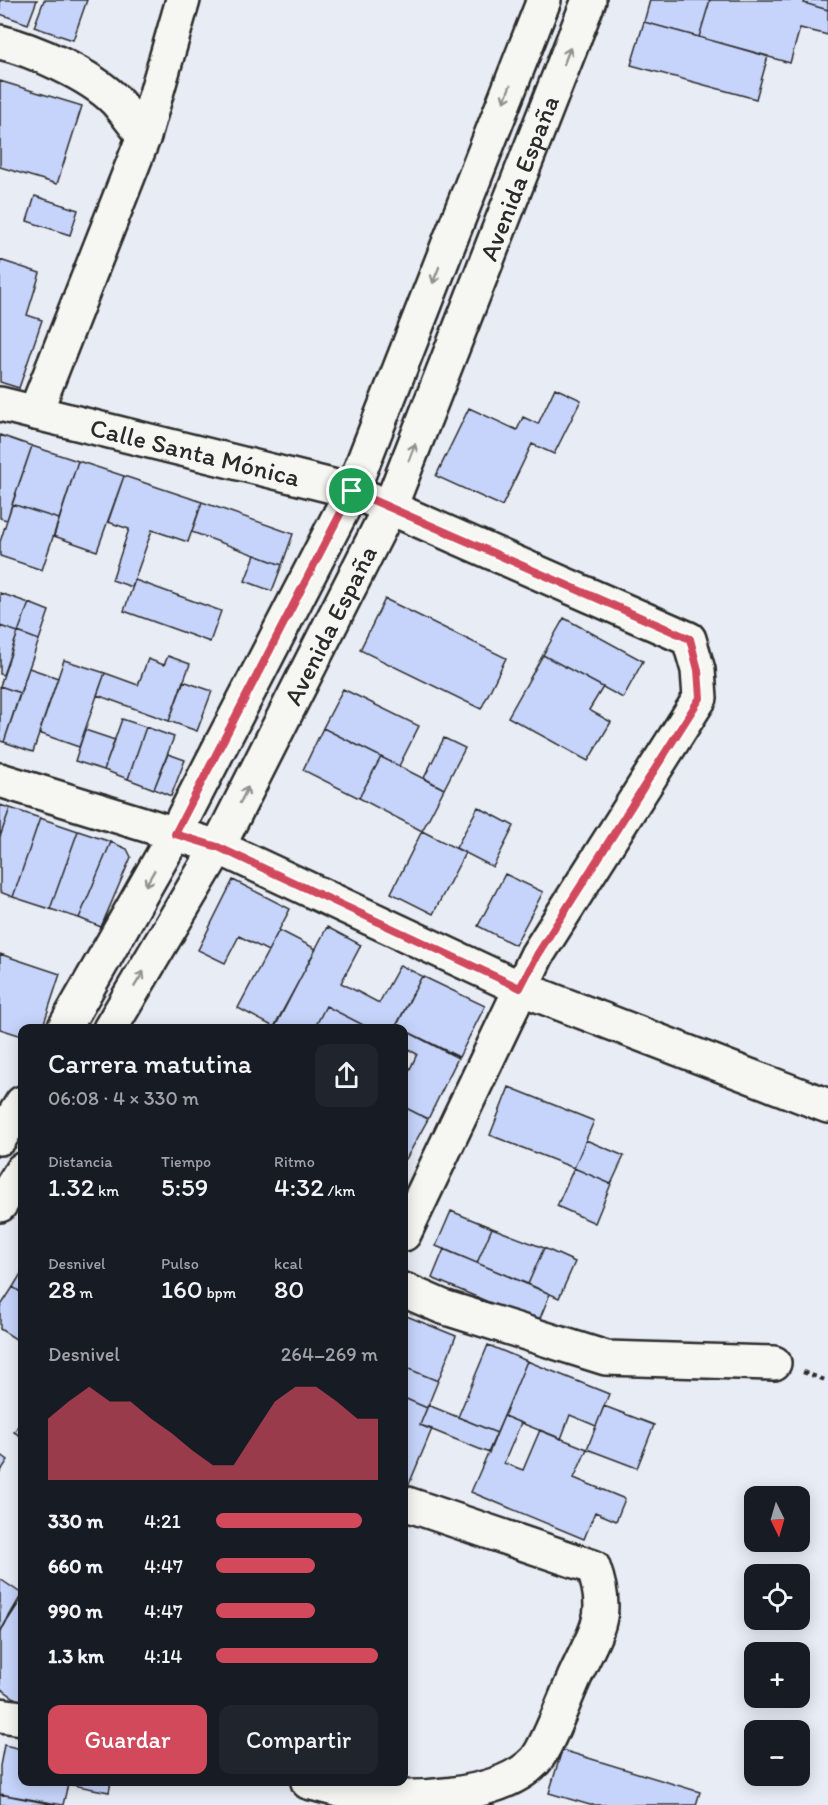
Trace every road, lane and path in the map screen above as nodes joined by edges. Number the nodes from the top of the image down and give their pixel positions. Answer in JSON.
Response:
{"nodes":[{"id":1,"x":183,"y":0,"type":"edge"},
{"id":2,"x":544,"y":0,"type":"edge"},
{"id":3,"x":589,"y":0,"type":"edge"},
{"id":4,"x":0,"y":42,"type":"edge"},
{"id":5,"x":144,"y":136,"type":"junction"},
{"id":6,"x":0,"y":404,"type":"edge"},
{"id":7,"x":35,"y":413,"type":"junction"},
{"id":8,"x":352,"y":491,"type":"junction"},
{"id":9,"x":390,"y":507,"type":"junction"},
{"id":10,"x":0,"y":780,"type":"edge"},
{"id":11,"x":175,"y":834,"type":"junction"},
{"id":12,"x":218,"y":847,"type":"junction"},
{"id":13,"x":520,"y":988,"type":"junction"},
{"id":14,"x":67,"y":1024,"type":"edge"},
{"id":15,"x":113,"y":1024,"type":"edge"},
{"id":16,"x":828,"y":1106,"type":"edge"},
{"id":17,"x":18,"y":1110,"type":"edge"},
{"id":18,"x":0,"y":1140,"type":"edge"},
{"id":19,"x":18,"y":1153,"type":"edge"},
{"id":20,"x":18,"y":1176,"type":"edge"},
{"id":21,"x":0,"y":1204,"type":"edge"},
{"id":22,"x":408,"y":1226,"type":"edge"},
{"id":23,"x":408,"y":1292,"type":"edge"},
{"id":24,"x":774,"y":1363,"type":"dead end"},
{"id":25,"x":408,"y":1504,"type":"edge"},
{"id":26,"x":0,"y":1715,"type":"edge"},
{"id":27,"x":18,"y":1717,"type":"edge"},
{"id":28,"x":325,"y":1786,"type":"edge"}],
"edges":[{"from":1,"to":5,"type":"street"},
{"from":2,"to":8,"type":"street","name":"Avenida España","one_way":true},
{"from":9,"to":3,"type":"street","name":"Avenida España","one_way":true},
{"from":4,"to":5,"type":"street"},
{"from":5,"to":7,"type":"street"},
{"from":6,"to":7,"type":"street","name":"Calle Santa Mónica"},
{"from":7,"to":8,"type":"street","name":"Calle Santa Mónica"},
{"from":8,"to":9,"type":"street","name":"Calle Santa Mónica"},
{"from":8,"to":11,"type":"street","name":"Avenida España"},
{"from":12,"to":9,"type":"street","name":"Avenida España","one_way":true},
{"from":9,"to":13,"type":"street","name":"Calle Santa Mónica"},
{"from":10,"to":11,"type":"street"},
{"from":11,"to":12,"type":"street"},
{"from":11,"to":14,"type":"street","name":"Avenida España","one_way":true},
{"from":12,"to":13,"type":"street"},
{"from":15,"to":12,"type":"street","name":"Avenida España","one_way":true},
{"from":13,"to":16,"type":"street"},
{"from":13,"to":22,"type":"street"},
{"from":17,"to":18,"type":"street"},
{"from":18,"to":19,"type":"street"},
{"from":20,"to":21,"type":"street"},
{"from":23,"to":24,"type":"street"},
{"from":25,"to":28,"type":"street"},
{"from":26,"to":27,"type":"street"}]}
